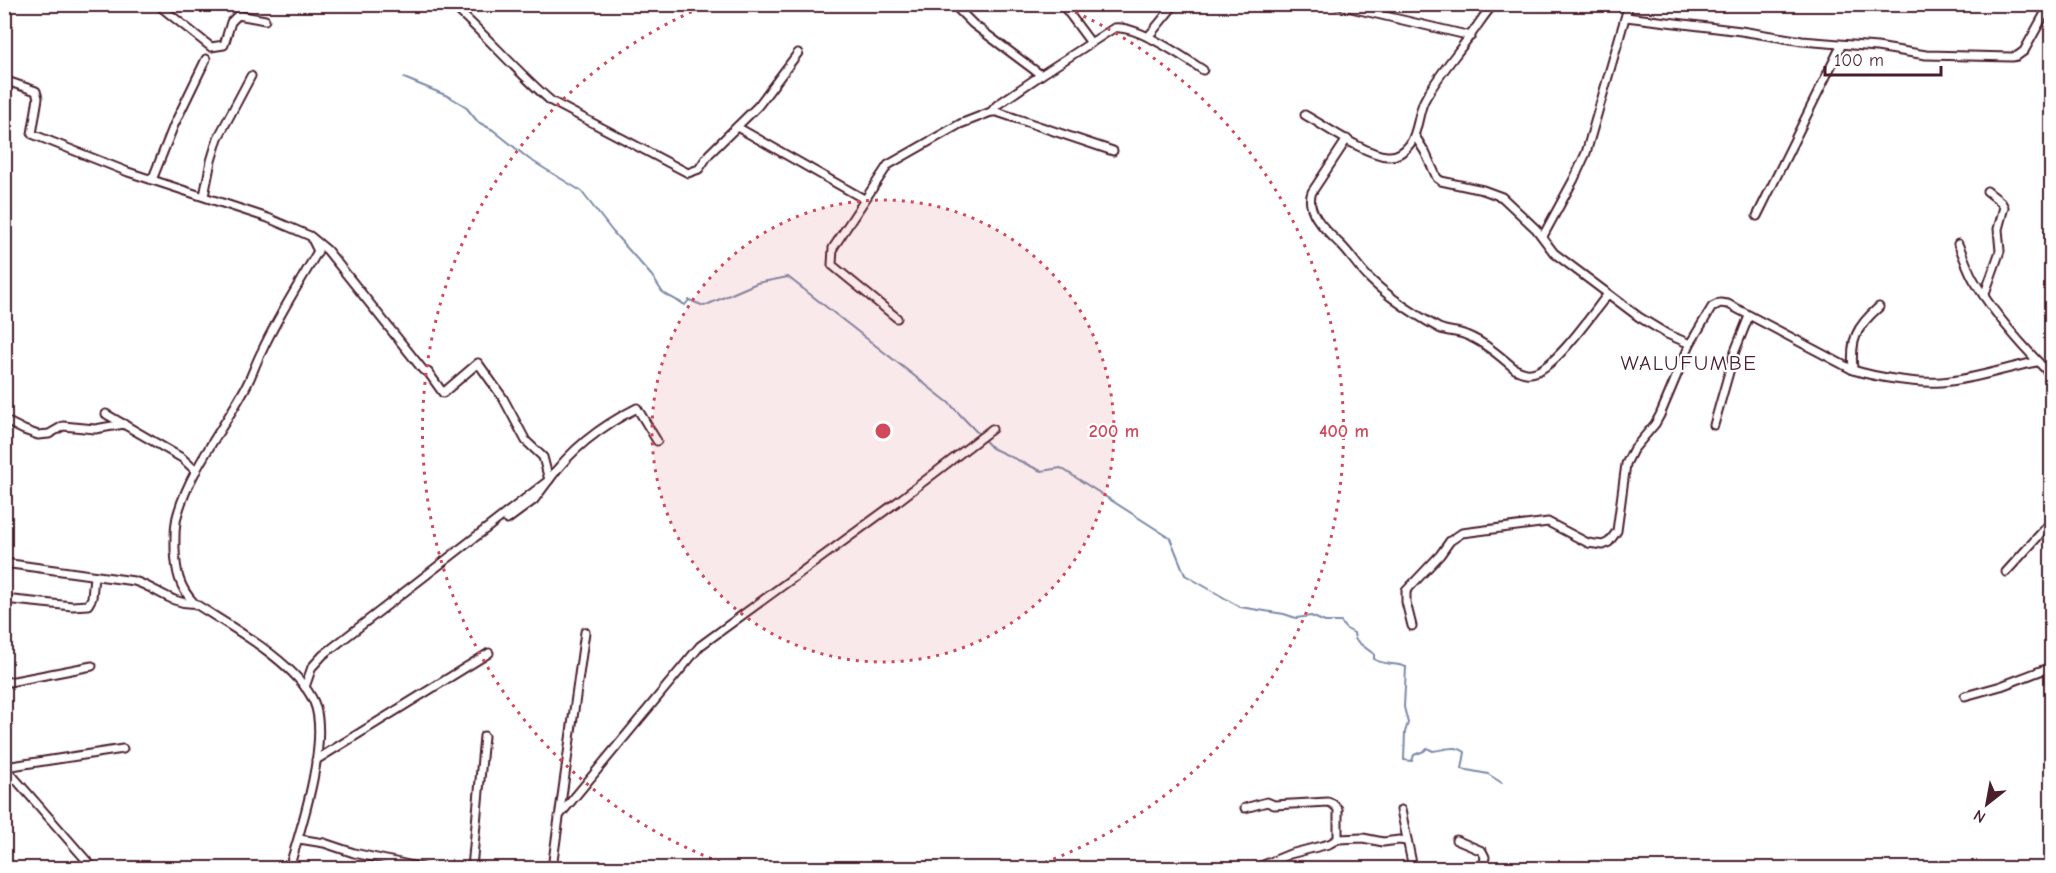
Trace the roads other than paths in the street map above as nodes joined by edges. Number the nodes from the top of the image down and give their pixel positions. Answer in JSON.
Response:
{"nodes":[{"id":1,"x":157,"y":4,"type":"edge"},
{"id":2,"x":451,"y":4,"type":"edge"},
{"id":3,"x":953,"y":4,"type":"edge"},
{"id":4,"x":1062,"y":4,"type":"edge"},
{"id":5,"x":1175,"y":4,"type":"edge"},
{"id":6,"x":1334,"y":4,"type":"edge"},
{"id":7,"x":1494,"y":4,"type":"edge"},
{"id":8,"x":1629,"y":4,"type":"edge"},
{"id":9,"x":2050,"y":4,"type":"edge"},
{"id":10,"x":1626,"y":17,"type":"junction"},
{"id":11,"x":265,"y":20,"type":"dead end"},
{"id":12,"x":1471,"y":36,"type":"junction"},
{"id":13,"x":1148,"y":37,"type":"junction"},
{"id":14,"x":1091,"y":43,"type":"junction"},
{"id":15,"x":1841,"y":46,"type":"junction"},
{"id":16,"x":798,"y":53,"type":"dead end"},
{"id":17,"x":206,"y":58,"type":"dead end"},
{"id":18,"x":1203,"y":70,"type":"dead end"},
{"id":19,"x":1041,"y":75,"type":"junction"},
{"id":20,"x":251,"y":76,"type":"dead end"},
{"id":21,"x":4,"y":80,"type":"edge"},
{"id":22,"x":991,"y":112,"type":"junction"},
{"id":23,"x":1305,"y":115,"type":"dead end"},
{"id":24,"x":737,"y":127,"type":"junction"},
{"id":25,"x":1415,"y":136,"type":"junction"},
{"id":26,"x":1347,"y":139,"type":"junction"},
{"id":27,"x":1113,"y":151,"type":"dead end"},
{"id":28,"x":152,"y":180,"type":"junction"},
{"id":29,"x":1987,"y":191,"type":"dead end"},
{"id":30,"x":204,"y":196,"type":"junction"},
{"id":31,"x":864,"y":199,"type":"junction"},
{"id":32,"x":1757,"y":216,"type":"dead end"},
{"id":33,"x":310,"y":236,"type":"junction"},
{"id":34,"x":1543,"y":236,"type":"junction"},
{"id":35,"x":1958,"y":244,"type":"dead end"},
{"id":36,"x":327,"y":250,"type":"junction"},
{"id":37,"x":318,"y":251,"type":"junction"},
{"id":38,"x":1608,"y":294,"type":"junction"},
{"id":39,"x":1984,"y":296,"type":"junction"},
{"id":40,"x":1879,"y":307,"type":"dead end"},
{"id":41,"x":1749,"y":316,"type":"junction"},
{"id":42,"x":897,"y":318,"type":"dead end"},
{"id":43,"x":1690,"y":344,"type":"junction"},
{"id":44,"x":2036,"y":362,"type":"junction"},
{"id":45,"x":1853,"y":370,"type":"junction"},
{"id":46,"x":2052,"y":376,"type":"edge"},
{"id":47,"x":106,"y":414,"type":"dead end"},
{"id":48,"x":4,"y":420,"type":"edge"},
{"id":49,"x":124,"y":424,"type":"junction"},
{"id":50,"x":1714,"y":426,"type":"dead end"},
{"id":51,"x":992,"y":429,"type":"dead end"},
{"id":52,"x":657,"y":441,"type":"dead end"},
{"id":53,"x":196,"y":471,"type":"junction"},
{"id":54,"x":549,"y":480,"type":"junction"},
{"id":55,"x":507,"y":520,"type":"dead end"},
{"id":56,"x":2052,"y":521,"type":"edge"},
{"id":57,"x":4,"y":563,"type":"edge"},
{"id":58,"x":2006,"y":572,"type":"dead end"},
{"id":59,"x":94,"y":576,"type":"junction"},
{"id":60,"x":4,"y":599,"type":"edge"},
{"id":61,"x":194,"y":603,"type":"junction"},
{"id":62,"x":1412,"y":626,"type":"dead end"},
{"id":63,"x":585,"y":632,"type":"dead end"},
{"id":64,"x":489,"y":653,"type":"dead end"},
{"id":65,"x":92,"y":666,"type":"dead end"},
{"id":66,"x":2052,"y":670,"type":"edge"},
{"id":67,"x":4,"y":683,"type":"edge"},
{"id":68,"x":305,"y":687,"type":"junction"},
{"id":69,"x":1965,"y":696,"type":"dead end"},
{"id":70,"x":484,"y":736,"type":"dead end"},
{"id":71,"x":123,"y":749,"type":"dead end"},
{"id":72,"x":316,"y":760,"type":"junction"},
{"id":73,"x":5,"y":766,"type":"edge"},
{"id":74,"x":1245,"y":808,"type":"dead end"},
{"id":75,"x":1401,"y":810,"type":"dead end"},
{"id":76,"x":559,"y":816,"type":"junction"},
{"id":77,"x":299,"y":839,"type":"junction"},
{"id":78,"x":1338,"y":839,"type":"junction"},
{"id":79,"x":1456,"y":840,"type":"dead end"},
{"id":80,"x":1406,"y":841,"type":"junction"},
{"id":81,"x":93,"y":868,"type":"edge"},
{"id":82,"x":289,"y":868,"type":"edge"},
{"id":83,"x":421,"y":868,"type":"edge"},
{"id":84,"x":472,"y":868,"type":"edge"},
{"id":85,"x":552,"y":868,"type":"edge"},
{"id":86,"x":1256,"y":868,"type":"edge"},
{"id":87,"x":1413,"y":868,"type":"edge"},
{"id":88,"x":1483,"y":868,"type":"edge"}],
"edges":[{"from":1,"to":11,"type":"street"},
{"from":2,"to":24,"type":"street"},
{"from":3,"to":19,"type":"street"},
{"from":4,"to":14,"type":"street"},
{"from":5,"to":13,"type":"street"},
{"from":6,"to":12,"type":"street"},
{"from":7,"to":12,"type":"street"},
{"from":8,"to":10,"type":"street"},
{"from":9,"to":15,"type":"street"},
{"from":10,"to":15,"type":"street"},
{"from":10,"to":34,"type":"street"},
{"from":12,"to":25,"type":"street"},
{"from":13,"to":14,"type":"street"},
{"from":13,"to":18,"type":"street"},
{"from":14,"to":19,"type":"street"},
{"from":15,"to":32,"type":"street"},
{"from":16,"to":24,"type":"street"},
{"from":17,"to":28,"type":"street"},
{"from":19,"to":22,"type":"street"},
{"from":20,"to":30,"type":"street"},
{"from":21,"to":28,"type":"street"},
{"from":22,"to":27,"type":"street"},
{"from":22,"to":31,"type":"street"},
{"from":23,"to":26,"type":"street"},
{"from":24,"to":31,"type":"street"},
{"from":25,"to":26,"type":"street"},
{"from":25,"to":34,"type":"street"},
{"from":26,"to":38,"type":"street"},
{"from":28,"to":30,"type":"street"},
{"from":29,"to":39,"type":"street"},
{"from":30,"to":33,"type":"street"},
{"from":31,"to":42,"type":"street"},
{"from":33,"to":36,"type":"street"},
{"from":33,"to":37,"type":"street"},
{"from":34,"to":38,"type":"street"},
{"from":35,"to":39,"type":"street"},
{"from":36,"to":37,"type":"street"},
{"from":36,"to":54,"type":"street"},
{"from":37,"to":53,"type":"street"},
{"from":38,"to":43,"type":"street"},
{"from":39,"to":44,"type":"street"},
{"from":40,"to":45,"type":"street"},
{"from":41,"to":43,"type":"street"},
{"from":41,"to":45,"type":"street"},
{"from":41,"to":50,"type":"street"},
{"from":43,"to":62,"type":"street"},
{"from":44,"to":45,"type":"street"},
{"from":44,"to":46,"type":"street"},
{"from":47,"to":49,"type":"street"},
{"from":48,"to":49,"type":"street"},
{"from":49,"to":53,"type":"street"},
{"from":51,"to":76,"type":"street"},
{"from":52,"to":54,"type":"street"},
{"from":53,"to":61,"type":"street"},
{"from":54,"to":55,"type":"street"},
{"from":54,"to":68,"type":"street"},
{"from":56,"to":58,"type":"street"},
{"from":57,"to":59,"type":"street"},
{"from":59,"to":60,"type":"street"},
{"from":59,"to":61,"type":"street"},
{"from":61,"to":68,"type":"street"},
{"from":63,"to":76,"type":"street"},
{"from":64,"to":72,"type":"street"},
{"from":65,"to":67,"type":"street"},
{"from":66,"to":69,"type":"street"},
{"from":68,"to":72,"type":"street"},
{"from":70,"to":84,"type":"street"},
{"from":71,"to":73,"type":"street"},
{"from":72,"to":77,"type":"street"},
{"from":73,"to":81,"type":"street"},
{"from":74,"to":78,"type":"street"},
{"from":75,"to":80,"type":"street"},
{"from":76,"to":85,"type":"street"},
{"from":77,"to":82,"type":"street"},
{"from":77,"to":83,"type":"street"},
{"from":78,"to":80,"type":"street"},
{"from":78,"to":86,"type":"street"},
{"from":79,"to":88,"type":"street"},
{"from":80,"to":87,"type":"street"}]}
